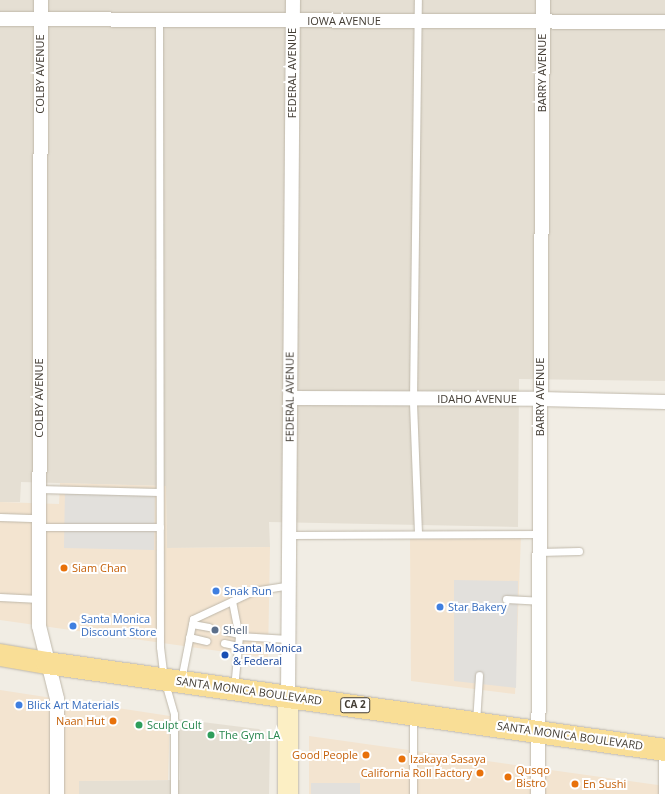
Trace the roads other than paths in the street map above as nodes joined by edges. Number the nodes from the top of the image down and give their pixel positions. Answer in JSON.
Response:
{"nodes":[{"id":1,"x":41,"y":0,"type":"edge"},
{"id":2,"x":293,"y":0,"type":"edge"},
{"id":3,"x":418,"y":0,"type":"edge"},
{"id":4,"x":543,"y":0,"type":"edge"},
{"id":5,"x":0,"y":20,"type":"edge"},
{"id":6,"x":41,"y":20,"type":"junction"},
{"id":7,"x":159,"y":20,"type":"junction"},
{"id":8,"x":292,"y":20,"type":"junction"},
{"id":9,"x":418,"y":21,"type":"junction"},
{"id":10,"x":542,"y":22,"type":"junction"},
{"id":11,"x":665,"y":22,"type":"edge"},
{"id":12,"x":290,"y":398,"type":"junction"},
{"id":13,"x":540,"y":399,"type":"junction"},
{"id":14,"x":413,"y":400,"type":"junction"},
{"id":15,"x":665,"y":402,"type":"edge"},
{"id":16,"x":38,"y":490,"type":"junction"},
{"id":17,"x":159,"y":492,"type":"junction"},
{"id":18,"x":0,"y":517,"type":"edge"},
{"id":19,"x":38,"y":522,"type":"junction"},
{"id":20,"x":160,"y":527,"type":"junction"},
{"id":21,"x":418,"y":534,"type":"junction"},
{"id":22,"x":540,"y":534,"type":"junction"},
{"id":23,"x":289,"y":535,"type":"junction"},
{"id":24,"x":579,"y":551,"type":"dead end"},
{"id":25,"x":539,"y":552,"type":"junction"},
{"id":26,"x":288,"y":585,"type":"junction"},
{"id":27,"x":0,"y":597,"type":"edge"},
{"id":28,"x":39,"y":599,"type":"junction"},
{"id":29,"x":506,"y":599,"type":"dead end"},
{"id":30,"x":232,"y":601,"type":"junction"},
{"id":31,"x":539,"y":601,"type":"junction"},
{"id":32,"x":192,"y":624,"type":"junction"},
{"id":33,"x":209,"y":627,"type":"dead end"},
{"id":34,"x":226,"y":630,"type":"dead end"},
{"id":35,"x":238,"y":635,"type":"junction"},
{"id":36,"x":189,"y":637,"type":"junction"},
{"id":37,"x":288,"y":639,"type":"junction"},
{"id":38,"x":207,"y":640,"type":"dead end"},
{"id":39,"x":224,"y":643,"type":"dead end"},
{"id":40,"x":238,"y":646,"type":"junction"},
{"id":41,"x":0,"y":655,"type":"edge"},
{"id":42,"x":47,"y":663,"type":"junction"},
{"id":43,"x":479,"y":675,"type":"dead end"},
{"id":44,"x":172,"y":680,"type":"junction"},
{"id":45,"x":234,"y":689,"type":"junction"},
{"id":46,"x":288,"y":696,"type":"junction"},
{"id":47,"x":413,"y":713,"type":"junction"},
{"id":48,"x":476,"y":722,"type":"junction"},
{"id":49,"x":538,"y":732,"type":"junction"},
{"id":50,"x":663,"y":750,"type":"edge"},
{"id":51,"x":57,"y":794,"type":"edge"},
{"id":52,"x":174,"y":794,"type":"edge"},
{"id":53,"x":288,"y":794,"type":"edge"},
{"id":54,"x":413,"y":794,"type":"edge"},
{"id":55,"x":538,"y":794,"type":"edge"},
{"id":56,"x":662,"y":794,"type":"edge"}],
"edges":[{"from":1,"to":6,"type":"street","name":"COLBY AVENUE"},
{"from":2,"to":8,"type":"street","name":"FEDERAL AVENUE"},
{"from":3,"to":9,"type":"lane"},
{"from":4,"to":10,"type":"street","name":"BARRY AVENUE"},
{"from":5,"to":6,"type":"street","name":"IOWA AVENUE"},
{"from":6,"to":7,"type":"street","name":"IOWA AVENUE"},
{"from":6,"to":16,"type":"street","name":"COLBY AVENUE"},
{"from":7,"to":8,"type":"street","name":"IOWA AVENUE"},
{"from":7,"to":17,"type":"lane"},
{"from":8,"to":9,"type":"street","name":"IOWA AVENUE"},
{"from":8,"to":12,"type":"street","name":"FEDERAL AVENUE"},
{"from":9,"to":10,"type":"street","name":"IOWA AVENUE"},
{"from":9,"to":14,"type":"lane"},
{"from":10,"to":11,"type":"street","name":"IOWA AVENUE"},
{"from":10,"to":13,"type":"street","name":"BARRY AVENUE"},
{"from":12,"to":14,"type":"street","name":"IDAHO AVENUE"},
{"from":12,"to":23,"type":"street","name":"FEDERAL AVENUE"},
{"from":13,"to":14,"type":"street","name":"IDAHO AVENUE"},
{"from":13,"to":15,"type":"street","name":"IDAHO AVENUE"},
{"from":13,"to":22,"type":"street","name":"BARRY AVENUE"},
{"from":14,"to":21,"type":"lane"},
{"from":16,"to":17,"type":"lane"},
{"from":16,"to":19,"type":"street","name":"COLBY AVENUE"},
{"from":17,"to":20,"type":"lane"},
{"from":18,"to":19,"type":"lane"},
{"from":19,"to":20,"type":"lane"},
{"from":19,"to":28,"type":"street","name":"COLBY AVENUE"},
{"from":20,"to":44,"type":"lane"},
{"from":21,"to":22,"type":"lane"},
{"from":21,"to":23,"type":"lane"},
{"from":22,"to":25,"type":"street","name":"BARRY AVENUE"},
{"from":23,"to":26,"type":"street","name":"FEDERAL AVENUE"},
{"from":24,"to":25,"type":"lane"},
{"from":25,"to":31,"type":"street","name":"BARRY AVENUE"},
{"from":26,"to":30,"type":"lane"},
{"from":26,"to":37,"type":"street","name":"FEDERAL AVENUE"},
{"from":27,"to":28,"type":"lane"},
{"from":28,"to":42,"type":"street","name":"COLBY AVENUE"},
{"from":29,"to":31,"type":"lane"},
{"from":30,"to":32,"type":"lane"},
{"from":30,"to":35,"type":"lane"},
{"from":31,"to":49,"type":"street","name":"BARRY AVENUE"},
{"from":32,"to":33,"type":"lane"},
{"from":32,"to":36,"type":"lane"},
{"from":34,"to":35,"type":"lane"},
{"from":35,"to":37,"type":"lane"},
{"from":35,"to":40,"type":"lane"},
{"from":36,"to":38,"type":"lane"},
{"from":36,"to":44,"type":"lane"},
{"from":37,"to":46,"type":"street","name":"FEDERAL AVENUE"},
{"from":39,"to":40,"type":"lane"},
{"from":40,"to":45,"type":"lane"},
{"from":41,"to":42,"type":"main road","name":"SANTA MONICA BOULEVARD","number":"CA 2"},
{"from":42,"to":44,"type":"main road","name":"SANTA MONICA BOULEVARD","number":"CA 2"},
{"from":42,"to":51,"type":"street","name":"COLBY AVENUE"},
{"from":43,"to":48,"type":"lane"},
{"from":44,"to":45,"type":"main road","name":"SANTA MONICA BOULEVARD","number":"CA 2"},
{"from":44,"to":52,"type":"lane"},
{"from":45,"to":46,"type":"main road","name":"SANTA MONICA BOULEVARD","number":"CA 2"},
{"from":46,"to":47,"type":"main road","name":"SANTA MONICA BOULEVARD","number":"CA 2"},
{"from":46,"to":53,"type":"street","name":"FEDERAL AVENUE"},
{"from":47,"to":48,"type":"main road","name":"SANTA MONICA BOULEVARD","number":"CA 2"},
{"from":47,"to":54,"type":"lane"},
{"from":48,"to":49,"type":"main road","name":"SANTA MONICA BOULEVARD","number":"CA 2"},
{"from":49,"to":50,"type":"main road","name":"SANTA MONICA BOULEVARD","number":"CA 2"},
{"from":49,"to":55,"type":"street","name":"BARRY AVENUE"},
{"from":50,"to":56,"type":"lane"}]}
